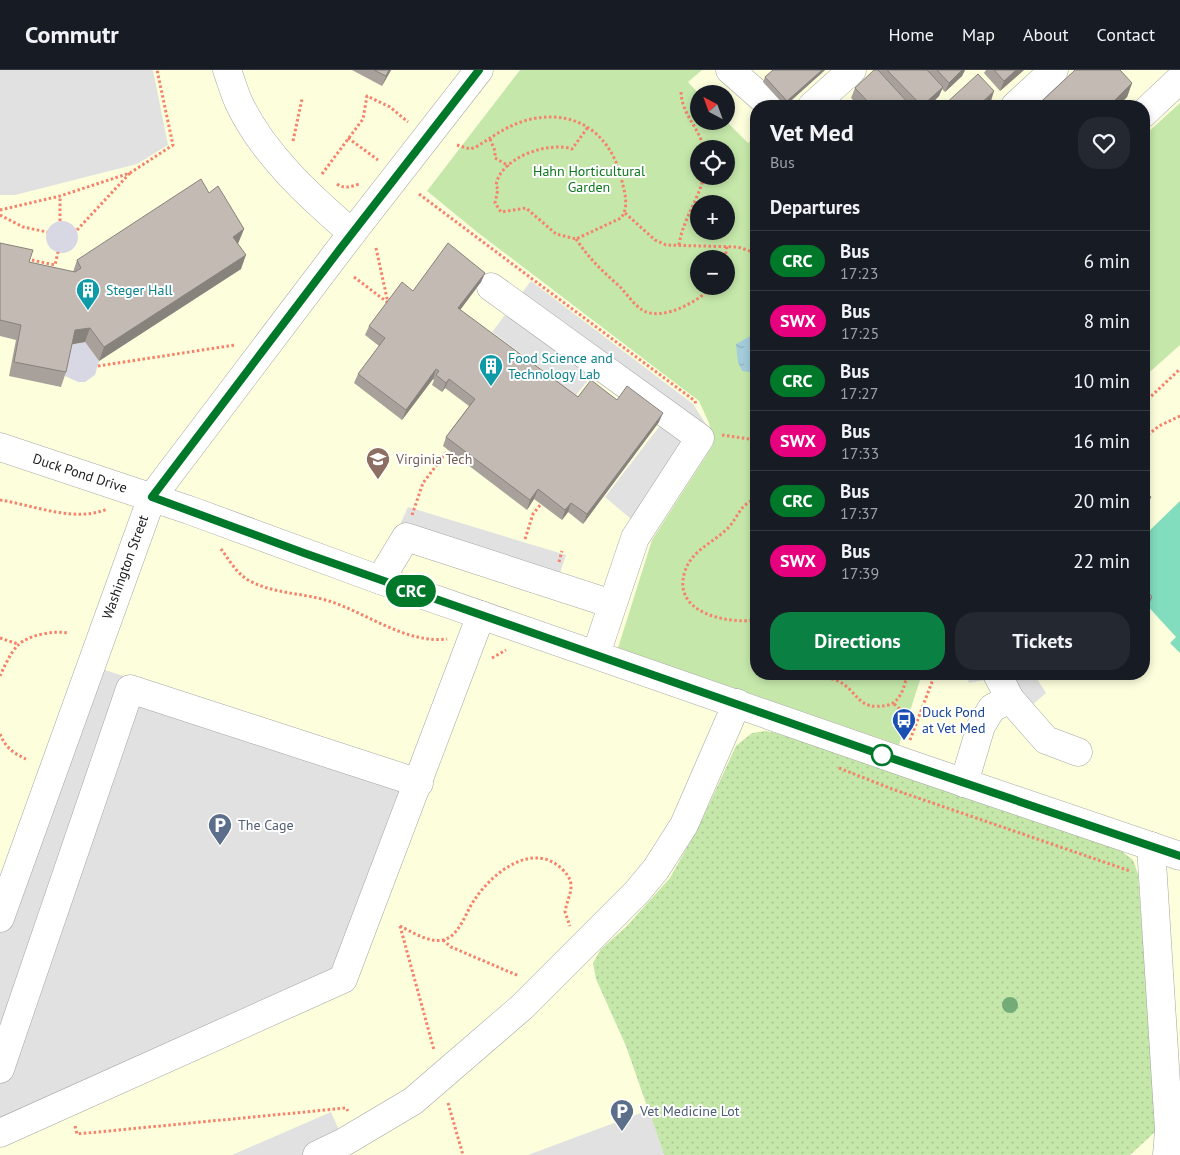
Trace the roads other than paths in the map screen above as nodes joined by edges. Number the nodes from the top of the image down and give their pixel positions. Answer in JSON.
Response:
{"nodes":[{"id":1,"x":227,"y":70,"type":"edge"},
{"id":2,"x":479,"y":70,"type":"edge"},
{"id":3,"x":730,"y":70,"type":"edge"},
{"id":4,"x":852,"y":70,"type":"edge"},
{"id":5,"x":1054,"y":70,"type":"edge"},
{"id":6,"x":1158,"y":70,"type":"edge"},
{"id":7,"x":1180,"y":79,"type":"edge"},
{"id":8,"x":764,"y":100,"type":"edge"},
{"id":9,"x":819,"y":100,"type":"edge"},
{"id":10,"x":1022,"y":100,"type":"edge"},
{"id":11,"x":1150,"y":107,"type":"edge"},
{"id":12,"x":352,"y":233,"type":"junction"},
{"id":13,"x":491,"y":287,"type":"dead end"},
{"id":14,"x":0,"y":447,"type":"edge"},
{"id":15,"x":152,"y":497,"type":"junction"},
{"id":16,"x":380,"y":580,"type":"junction"},
{"id":17,"x":612,"y":604,"type":"junction"},
{"id":18,"x":481,"y":615,"type":"junction"},
{"id":19,"x":596,"y":654,"type":"junction"},
{"id":20,"x":1000,"y":680,"type":"edge"},
{"id":21,"x":1010,"y":699,"type":"junction"},
{"id":22,"x":737,"y":703,"type":"junction"},
{"id":23,"x":1078,"y":752,"type":"dead end"},
{"id":24,"x":964,"y":783,"type":"junction"},
{"id":25,"x":419,"y":784,"type":"junction"},
{"id":26,"x":1151,"y":846,"type":"junction"},
{"id":27,"x":1180,"y":856,"type":"edge"},
{"id":28,"x":8,"y":870,"type":"edge"},
{"id":29,"x":0,"y":918,"type":"edge"},
{"id":30,"x":0,"y":1069,"type":"edge"},
{"id":31,"x":0,"y":1133,"type":"edge"},
{"id":32,"x":317,"y":1155,"type":"edge"},
{"id":33,"x":1167,"y":1155,"type":"edge"}],
"edges":[{"from":1,"to":12,"type":"street"},
{"from":2,"to":12,"type":"street","name":"Washington Street"},
{"from":3,"to":8,"type":"street"},
{"from":4,"to":9,"type":"street"},
{"from":5,"to":10,"type":"street"},
{"from":6,"to":7,"type":"street"},
{"from":7,"to":11,"type":"street"},
{"from":12,"to":15,"type":"street","name":"Washington Street"},
{"from":13,"to":17,"type":"street"},
{"from":14,"to":15,"type":"street","name":"Duck Pond Drive"},
{"from":15,"to":16,"type":"street","name":"Duck Pond Drive"},
{"from":15,"to":28,"type":"street","name":"Washington Street"},
{"from":16,"to":17,"type":"street"},
{"from":16,"to":18,"type":"street","name":"Duck Pond Drive"},
{"from":17,"to":19,"type":"street"},
{"from":18,"to":19,"type":"street","name":"Duck Pond Drive"},
{"from":18,"to":25,"type":"street"},
{"from":19,"to":22,"type":"street","name":"Duck Pond Drive"},
{"from":20,"to":21,"type":"street"},
{"from":21,"to":23,"type":"street"},
{"from":21,"to":24,"type":"street"},
{"from":22,"to":24,"type":"street","name":"Duck Pond Drive"},
{"from":22,"to":32,"type":"street"},
{"from":24,"to":26,"type":"street","name":"Duck Pond Drive"},
{"from":25,"to":30,"type":"street"},
{"from":25,"to":31,"type":"street"},
{"from":26,"to":27,"type":"street","name":"Duck Pond Drive"},
{"from":26,"to":33,"type":"street"},
{"from":28,"to":29,"type":"street","name":"Washington Street"}]}
